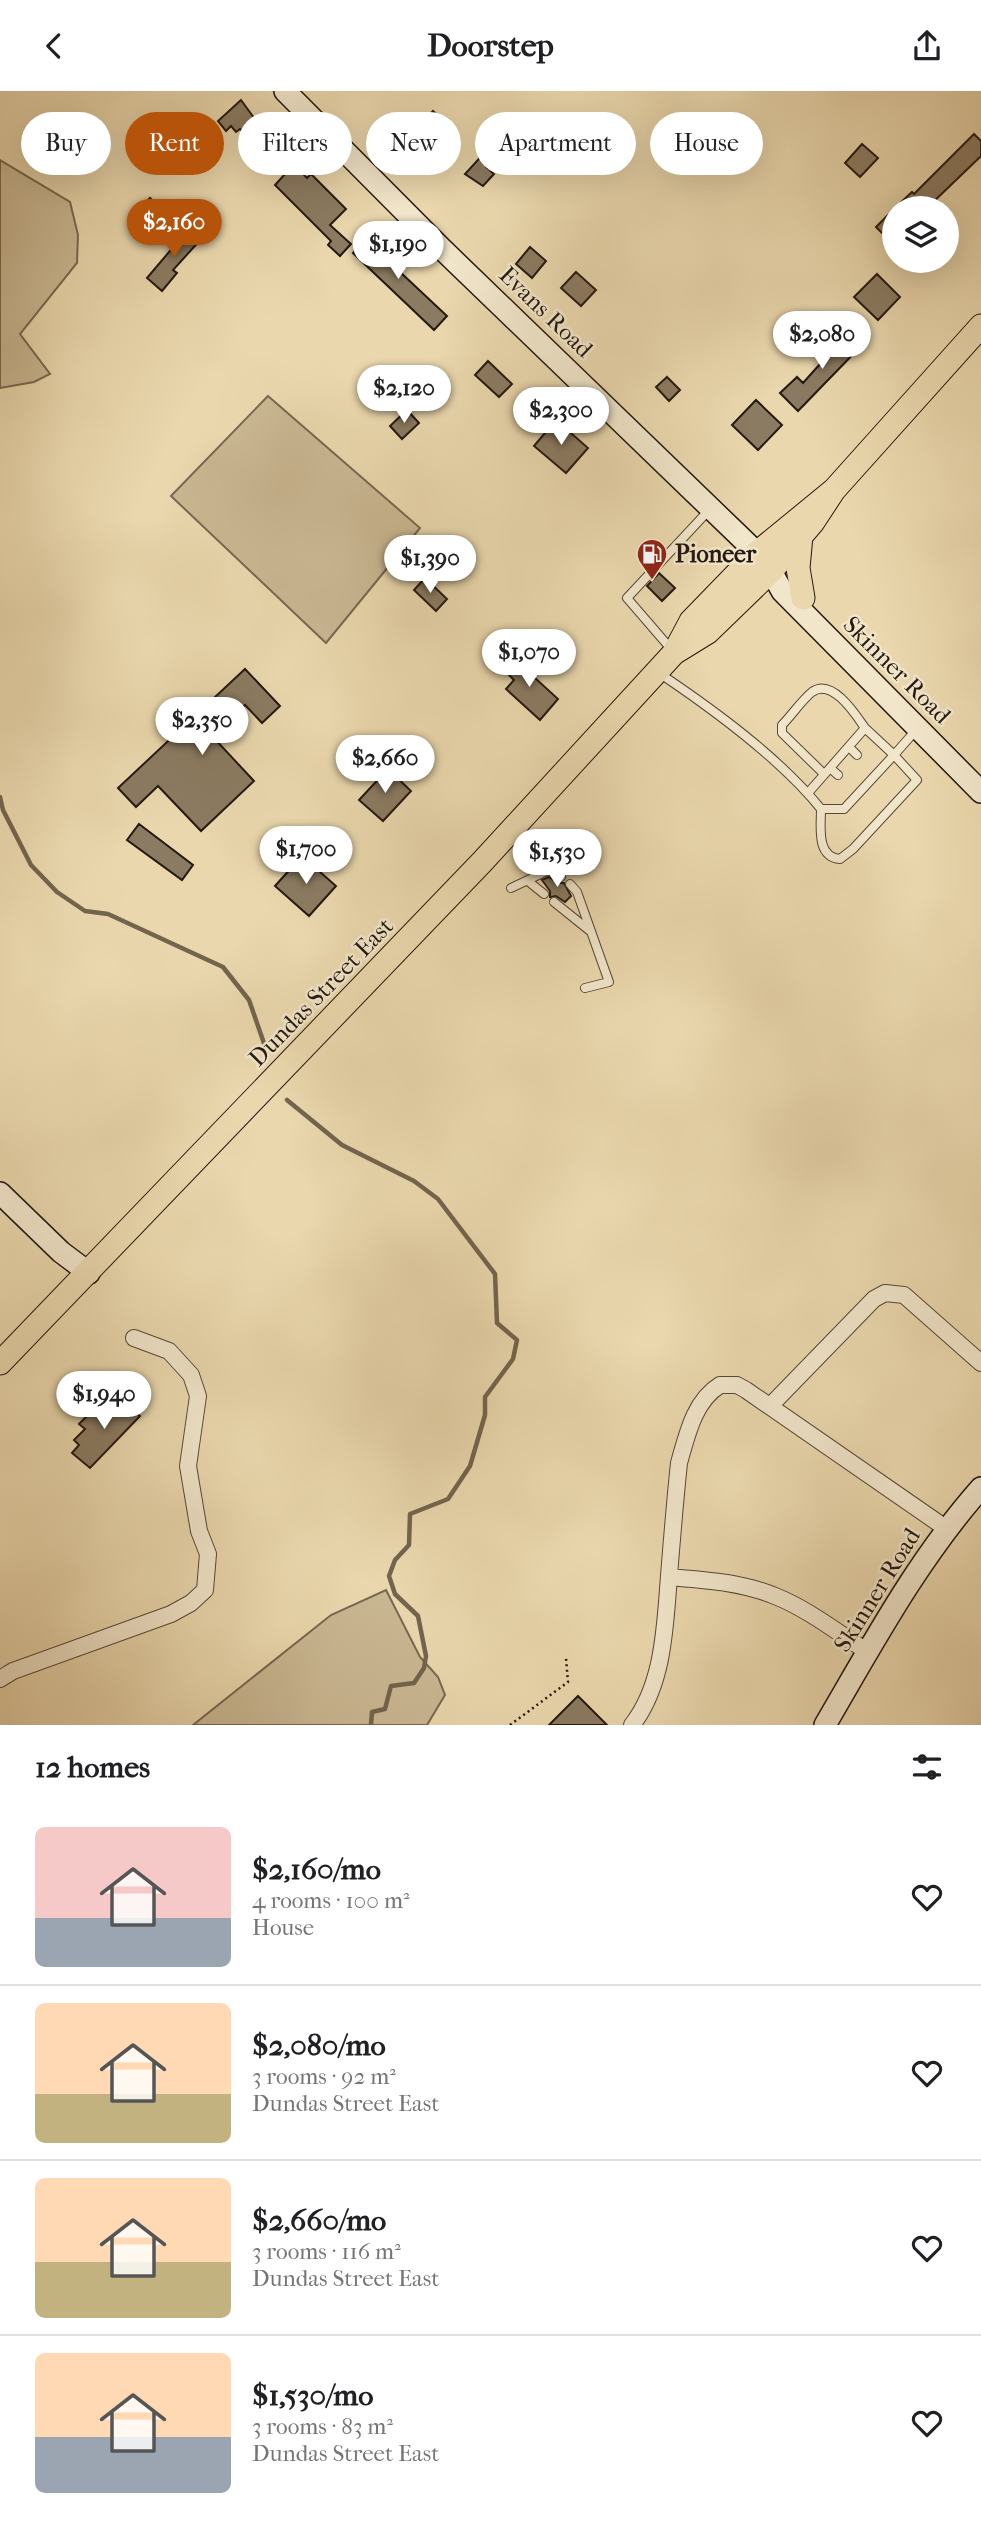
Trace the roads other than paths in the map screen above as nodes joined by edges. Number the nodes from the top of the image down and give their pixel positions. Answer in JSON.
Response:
{"nodes":[{"id":1,"x":285,"y":91,"type":"edge"},
{"id":2,"x":981,"y":326,"type":"edge"},
{"id":3,"x":834,"y":490,"type":"junction"},
{"id":4,"x":710,"y":509,"type":"junction"},
{"id":5,"x":801,"y":536,"type":"junction"},
{"id":6,"x":757,"y":553,"type":"junction"},
{"id":7,"x":774,"y":577,"type":"junction"},
{"id":8,"x":803,"y":598,"type":"junction"},
{"id":9,"x":674,"y":653,"type":"junction"},
{"id":10,"x":656,"y":672,"type":"junction"},
{"id":11,"x":865,"y":729,"type":"junction"},
{"id":12,"x":917,"y":729,"type":"junction"},
{"id":13,"x":849,"y":747,"type":"junction"},
{"id":14,"x":857,"y":755,"type":"dead end"},
{"id":15,"x":894,"y":755,"type":"junction"},
{"id":16,"x":827,"y":771,"type":"junction"},
{"id":17,"x":981,"y":771,"type":"edge"},
{"id":18,"x":838,"y":775,"type":"dead end"},
{"id":19,"x":981,"y":792,"type":"edge"},
{"id":20,"x":808,"y":793,"type":"junction"},
{"id":21,"x":821,"y":809,"type":"junction"},
{"id":22,"x":561,"y":877,"type":"dead end"},
{"id":23,"x":528,"y":881,"type":"junction"},
{"id":24,"x":570,"y":884,"type":"dead end"},
{"id":25,"x":511,"y":888,"type":"dead end"},
{"id":26,"x":544,"y":894,"type":"dead end"},
{"id":27,"x":554,"y":902,"type":"dead end"},
{"id":28,"x":592,"y":933,"type":"junction"},
{"id":29,"x":585,"y":988,"type":"dead end"},
{"id":30,"x":0,"y":1193,"type":"edge"},
{"id":31,"x":89,"y":1273,"type":"junction"},
{"id":32,"x":134,"y":1338,"type":"dead end"},
{"id":33,"x":0,"y":1363,"type":"edge"},
{"id":34,"x":981,"y":1363,"type":"edge"},
{"id":35,"x":770,"y":1406,"type":"junction"},
{"id":36,"x":981,"y":1488,"type":"edge"},
{"id":37,"x":947,"y":1529,"type":"junction"},
{"id":38,"x":669,"y":1577,"type":"junction"},
{"id":39,"x":868,"y":1652,"type":"junction"},
{"id":40,"x":0,"y":1679,"type":"edge"},
{"id":41,"x":632,"y":1725,"type":"edge"},
{"id":42,"x":825,"y":1725,"type":"edge"}],
"edges":[{"from":1,"to":4,"type":"street","name":"Evans Road"},
{"from":2,"to":3,"type":"main road","name":"Dundas Street East"},
{"from":3,"to":5,"type":"main road","name":"Dundas Street East"},
{"from":3,"to":6,"type":"main road","name":"Dundas Street East"},
{"from":4,"to":6,"type":"street","name":"Evans Road"},
{"from":4,"to":9,"type":"lane"},
{"from":5,"to":7,"type":"main road","name":"Dundas Street East"},
{"from":5,"to":8,"type":"main road"},
{"from":6,"to":7,"type":"street","name":"Evans Road"},
{"from":6,"to":9,"type":"main road","name":"Dundas Street East"},
{"from":7,"to":8,"type":"street","name":"Skinner Road"},
{"from":7,"to":9,"type":"main road","name":"Dundas Street East"},
{"from":7,"to":12,"type":"street","name":"Skinner Road"},
{"from":8,"to":17,"type":"street","name":"Skinner Road"},
{"from":9,"to":10,"type":"main road","name":"Dundas Street East"},
{"from":10,"to":20,"type":"lane"},
{"from":10,"to":31,"type":"main road","name":"Dundas Street East"},
{"from":11,"to":13,"type":"lane"},
{"from":11,"to":15,"type":"lane"},
{"from":11,"to":16,"type":"lane"},
{"from":12,"to":15,"type":"lane"},
{"from":12,"to":19,"type":"street","name":"Skinner Road"},
{"from":13,"to":14,"type":"lane"},
{"from":13,"to":16,"type":"lane"},
{"from":15,"to":21,"type":"lane"},
{"from":15,"to":21,"type":"lane"},
{"from":16,"to":18,"type":"lane"},
{"from":16,"to":20,"type":"lane"},
{"from":20,"to":21,"type":"lane"},
{"from":22,"to":23,"type":"lane"},
{"from":23,"to":25,"type":"lane"},
{"from":23,"to":26,"type":"lane"},
{"from":24,"to":28,"type":"lane"},
{"from":27,"to":28,"type":"lane"},
{"from":28,"to":29,"type":"lane"},
{"from":30,"to":31,"type":"street"},
{"from":31,"to":33,"type":"main road","name":"Dundas Street East"},
{"from":32,"to":40,"type":"street"},
{"from":34,"to":35,"type":"street"},
{"from":35,"to":37,"type":"street"},
{"from":35,"to":38,"type":"street"},
{"from":36,"to":37,"type":"street","name":"Skinner Road"},
{"from":37,"to":39,"type":"street","name":"Skinner Road"},
{"from":38,"to":39,"type":"street"},
{"from":38,"to":41,"type":"street"},
{"from":39,"to":42,"type":"street","name":"Skinner Road"}]}
